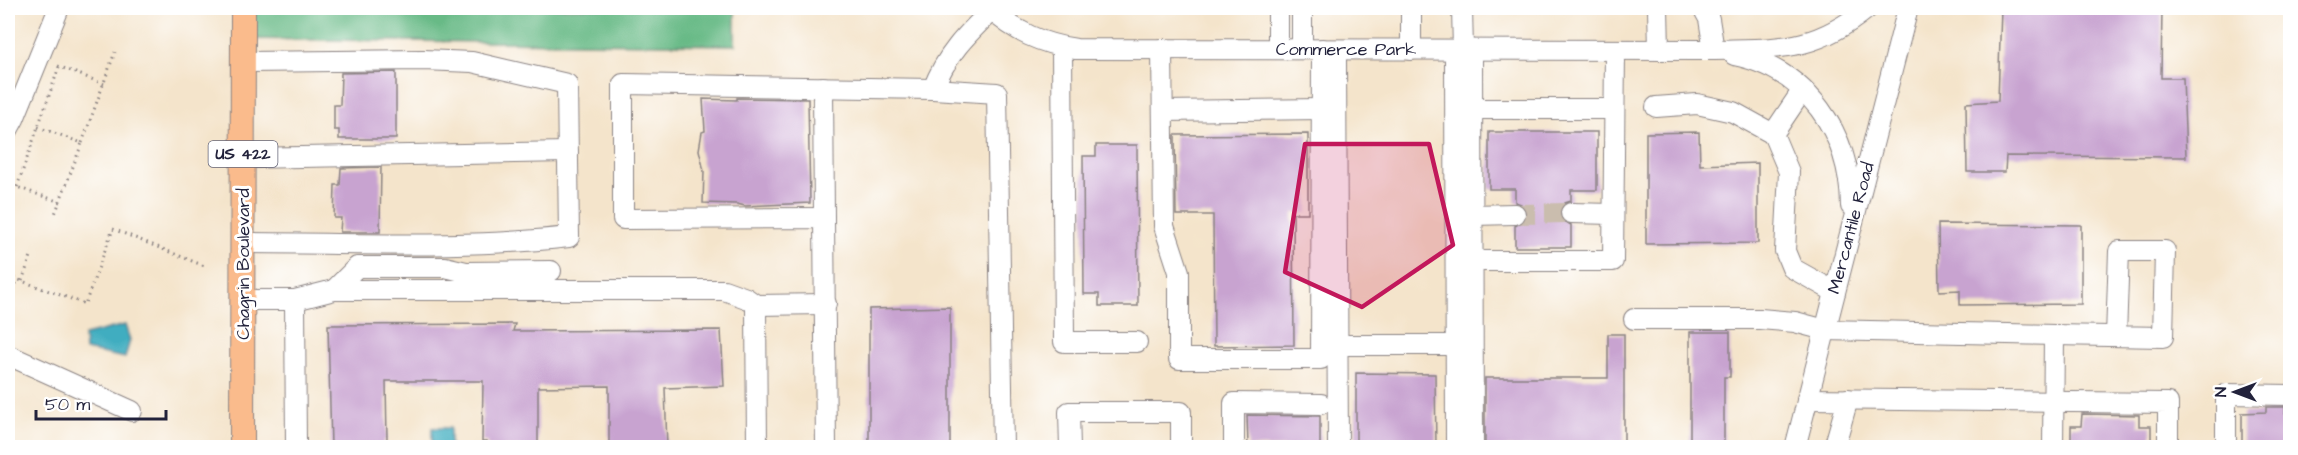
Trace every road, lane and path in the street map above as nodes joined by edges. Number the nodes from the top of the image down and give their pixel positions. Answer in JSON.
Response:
{"nodes":[{"id":1,"x":243,"y":8,"type":"edge"},
{"id":2,"x":1278,"y":8,"type":"edge"},
{"id":3,"x":1302,"y":8,"type":"edge"},
{"id":4,"x":1411,"y":8,"type":"edge"},
{"id":5,"x":1462,"y":8,"type":"edge"},
{"id":6,"x":1658,"y":8,"type":"edge"},
{"id":7,"x":1703,"y":8,"type":"edge"},
{"id":8,"x":1868,"y":8,"type":"edge"},
{"id":9,"x":1908,"y":8,"type":"edge"},
{"id":10,"x":52,"y":9,"type":"edge"},
{"id":11,"x":991,"y":9,"type":"edge"},
{"id":12,"x":1062,"y":47,"type":"junction"},
{"id":13,"x":1162,"y":49,"type":"junction"},
{"id":14,"x":1278,"y":49,"type":"junction"},
{"id":15,"x":1320,"y":49,"type":"junction"},
{"id":16,"x":1411,"y":50,"type":"junction"},
{"id":17,"x":1463,"y":50,"type":"junction"},
{"id":18,"x":1615,"y":50,"type":"junction"},
{"id":19,"x":1659,"y":50,"type":"junction"},
{"id":20,"x":1714,"y":50,"type":"junction"},
{"id":21,"x":115,"y":52,"type":"dead end"},
{"id":22,"x":243,"y":62,"type":"junction"},
{"id":23,"x":50,"y":63,"type":"dead end"},
{"id":24,"x":59,"y":66,"type":"junction"},
{"id":25,"x":104,"y":84,"type":"junction"},
{"id":26,"x":823,"y":87,"type":"junction"},
{"id":27,"x":933,"y":89,"type":"junction"},
{"id":28,"x":1802,"y":91,"type":"junction"},
{"id":29,"x":1656,"y":107,"type":"dead end"},
{"id":30,"x":1322,"y":109,"type":"junction"},
{"id":31,"x":1472,"y":109,"type":"junction"},
{"id":32,"x":1614,"y":109,"type":"junction"},
{"id":33,"x":1163,"y":111,"type":"junction"},
{"id":34,"x":38,"y":127,"type":"junction"},
{"id":35,"x":8,"y":130,"type":"edge"},
{"id":36,"x":1773,"y":134,"type":"junction"},
{"id":37,"x":82,"y":143,"type":"junction"},
{"id":38,"x":568,"y":152,"type":"junction"},
{"id":39,"x":243,"y":158,"type":"junction"},
{"id":40,"x":8,"y":184,"type":"edge"},
{"id":41,"x":17,"y":187,"type":"junction"},
{"id":42,"x":60,"y":202,"type":"junction"},
{"id":43,"x":1571,"y":213,"type":"tunnel mouth"},
{"id":44,"x":55,"y":214,"type":"dead end"},
{"id":45,"x":1472,"y":214,"type":"junction"},
{"id":46,"x":1515,"y":214,"type":"tunnel mouth"},
{"id":47,"x":1613,"y":214,"type":"junction"},
{"id":48,"x":824,"y":218,"type":"junction"},
{"id":49,"x":1852,"y":227,"type":"junction"},
{"id":50,"x":243,"y":243,"type":"junction"},
{"id":51,"x":31,"y":256,"type":"dead end"},
{"id":52,"x":1473,"y":261,"type":"junction"},
{"id":53,"x":207,"y":267,"type":"dead end"},
{"id":54,"x":551,"y":271,"type":"dead end"},
{"id":55,"x":466,"y":272,"type":"junction"},
{"id":56,"x":8,"y":276,"type":"edge"},
{"id":57,"x":17,"y":280,"type":"junction"},
{"id":58,"x":22,"y":281,"type":"junction"},
{"id":59,"x":14,"y":290,"type":"dead end"},
{"id":60,"x":334,"y":290,"type":"junction"},
{"id":61,"x":419,"y":290,"type":"junction"},
{"id":62,"x":1835,"y":292,"type":"junction"},
{"id":63,"x":243,"y":300,"type":"junction"},
{"id":64,"x":296,"y":300,"type":"junction"},
{"id":65,"x":826,"y":304,"type":"junction"},
{"id":66,"x":756,"y":305,"type":"junction"},
{"id":67,"x":1634,"y":319,"type":"dead end"},
{"id":68,"x":1825,"y":330,"type":"junction"},
{"id":69,"x":2054,"y":334,"type":"junction"},
{"id":70,"x":2116,"y":336,"type":"junction"},
{"id":71,"x":1137,"y":342,"type":"dead end"},
{"id":72,"x":1338,"y":345,"type":"junction"},
{"id":73,"x":1456,"y":345,"type":"junction"},
{"id":74,"x":8,"y":355,"type":"edge"},
{"id":75,"x":2290,"y":395,"type":"edge"},
{"id":76,"x":1807,"y":399,"type":"junction"},
{"id":77,"x":1848,"y":399,"type":"junction"},
{"id":78,"x":2052,"y":400,"type":"junction"},
{"id":79,"x":1321,"y":404,"type":"dead end"},
{"id":80,"x":132,"y":411,"type":"dead end"},
{"id":81,"x":242,"y":447,"type":"edge"},
{"id":82,"x":296,"y":447,"type":"edge"},
{"id":83,"x":756,"y":447,"type":"edge"},
{"id":84,"x":826,"y":447,"type":"edge"},
{"id":85,"x":1003,"y":447,"type":"edge"},
{"id":86,"x":1070,"y":447,"type":"edge"},
{"id":87,"x":1181,"y":447,"type":"edge"},
{"id":88,"x":1234,"y":447,"type":"edge"},
{"id":89,"x":1338,"y":447,"type":"edge"},
{"id":90,"x":1456,"y":447,"type":"edge"},
{"id":91,"x":1473,"y":447,"type":"edge"},
{"id":92,"x":1795,"y":447,"type":"edge"},
{"id":93,"x":1834,"y":447,"type":"edge"},
{"id":94,"x":2053,"y":447,"type":"edge"},
{"id":95,"x":2168,"y":447,"type":"edge"},
{"id":96,"x":2226,"y":447,"type":"edge"}],
"edges":[{"from":1,"to":22,"type":"main road","name":"Chagrin Boulevard","number":"US 422"},
{"from":2,"to":14,"type":"street"},
{"from":3,"to":15,"type":"street"},
{"from":4,"to":16,"type":"street"},
{"from":5,"to":17,"type":"street"},
{"from":6,"to":19,"type":"street"},
{"from":7,"to":20,"type":"street"},
{"from":8,"to":20,"type":"street","name":"Commerce Park"},
{"from":9,"to":49,"type":"street","name":"Mercantile Road"},
{"from":10,"to":35,"type":"street"},
{"from":11,"to":12,"type":"street","name":"Commerce Park"},
{"from":11,"to":27,"type":"street"},
{"from":12,"to":13,"type":"street","name":"Commerce Park"},
{"from":12,"to":71,"type":"street"},
{"from":13,"to":14,"type":"street","name":"Commerce Park"},
{"from":13,"to":33,"type":"street"},
{"from":14,"to":15,"type":"street","name":"Commerce Park"},
{"from":15,"to":16,"type":"street","name":"Commerce Park"},
{"from":15,"to":30,"type":"street"},
{"from":15,"to":72,"type":"street"},
{"from":16,"to":17,"type":"street","name":"Commerce Park"},
{"from":17,"to":18,"type":"street","name":"Commerce Park"},
{"from":17,"to":31,"type":"street"},
{"from":17,"to":73,"type":"street"},
{"from":18,"to":19,"type":"street","name":"Commerce Park"},
{"from":18,"to":32,"type":"street"},
{"from":19,"to":20,"type":"street","name":"Commerce Park"},
{"from":20,"to":28,"type":"street","name":"Commerce Park"},
{"from":21,"to":25,"type":"path"},
{"from":22,"to":38,"type":"street"},
{"from":22,"to":39,"type":"main road","name":"Chagrin Boulevard","number":"US 422"},
{"from":23,"to":24,"type":"path"},
{"from":24,"to":25,"type":"path"},
{"from":24,"to":34,"type":"path"},
{"from":25,"to":37,"type":"path"},
{"from":26,"to":27,"type":"street"},
{"from":26,"to":48,"type":"street"},
{"from":26,"to":48,"type":"street"},
{"from":27,"to":85,"type":"street"},
{"from":28,"to":36,"type":"street"},
{"from":28,"to":49,"type":"street","name":"Commerce Park"},
{"from":29,"to":36,"type":"street"},
{"from":30,"to":33,"type":"street"},
{"from":30,"to":33,"type":"street"},
{"from":31,"to":32,"type":"street"},
{"from":31,"to":45,"type":"street"},
{"from":32,"to":47,"type":"street"},
{"from":34,"to":37,"type":"path"},
{"from":34,"to":41,"type":"path"},
{"from":36,"to":62,"type":"street"},
{"from":37,"to":42,"type":"path"},
{"from":38,"to":39,"type":"street"},
{"from":38,"to":50,"type":"street"},
{"from":39,"to":50,"type":"main road","name":"Chagrin Boulevard","number":"US 422"},
{"from":40,"to":41,"type":"path"},
{"from":41,"to":42,"type":"path"},
{"from":42,"to":44,"type":"path"},
{"from":43,"to":47,"type":"street"},
{"from":45,"to":46,"type":"street"},
{"from":45,"to":52,"type":"street"},
{"from":47,"to":52,"type":"street"},
{"from":48,"to":65,"type":"street"},
{"from":49,"to":62,"type":"street","name":"Mercantile Road"},
{"from":50,"to":63,"type":"main road","name":"Chagrin Boulevard","number":"US 422"},
{"from":51,"to":58,"type":"path"},
{"from":52,"to":91,"type":"street"},
{"from":53,"to":58,"type":"path"},
{"from":54,"to":55,"type":"street"},
{"from":55,"to":60,"type":"street"},
{"from":55,"to":61,"type":"street"},
{"from":56,"to":57,"type":"path"},
{"from":57,"to":58,"type":"path"},
{"from":57,"to":59,"type":"path"},
{"from":60,"to":61,"type":"street"},
{"from":60,"to":64,"type":"street"},
{"from":61,"to":66,"type":"street"},
{"from":62,"to":68,"type":"street","name":"Mercantile Road"},
{"from":63,"to":64,"type":"street"},
{"from":63,"to":81,"type":"main road","name":"Chagrin Boulevard","number":"US 422"},
{"from":64,"to":82,"type":"street"},
{"from":65,"to":66,"type":"street"},
{"from":65,"to":84,"type":"street"},
{"from":66,"to":83,"type":"street"},
{"from":67,"to":68,"type":"street"},
{"from":68,"to":69,"type":"street"},
{"from":68,"to":76,"type":"street","name":"Mercantile Road"},
{"from":69,"to":70,"type":"street"},
{"from":69,"to":78,"type":"street"},
{"from":70,"to":70,"type":"street"},
{"from":72,"to":73,"type":"street"},
{"from":72,"to":89,"type":"street"},
{"from":73,"to":90,"type":"street"},
{"from":74,"to":80,"type":"street"},
{"from":75,"to":96,"type":"street"},
{"from":76,"to":77,"type":"street"},
{"from":76,"to":92,"type":"street","name":"Mercantile Road"},
{"from":77,"to":78,"type":"street"},
{"from":77,"to":93,"type":"street"},
{"from":78,"to":94,"type":"street"},
{"from":78,"to":95,"type":"street"},
{"from":79,"to":88,"type":"street"},
{"from":86,"to":87,"type":"street"}]}
